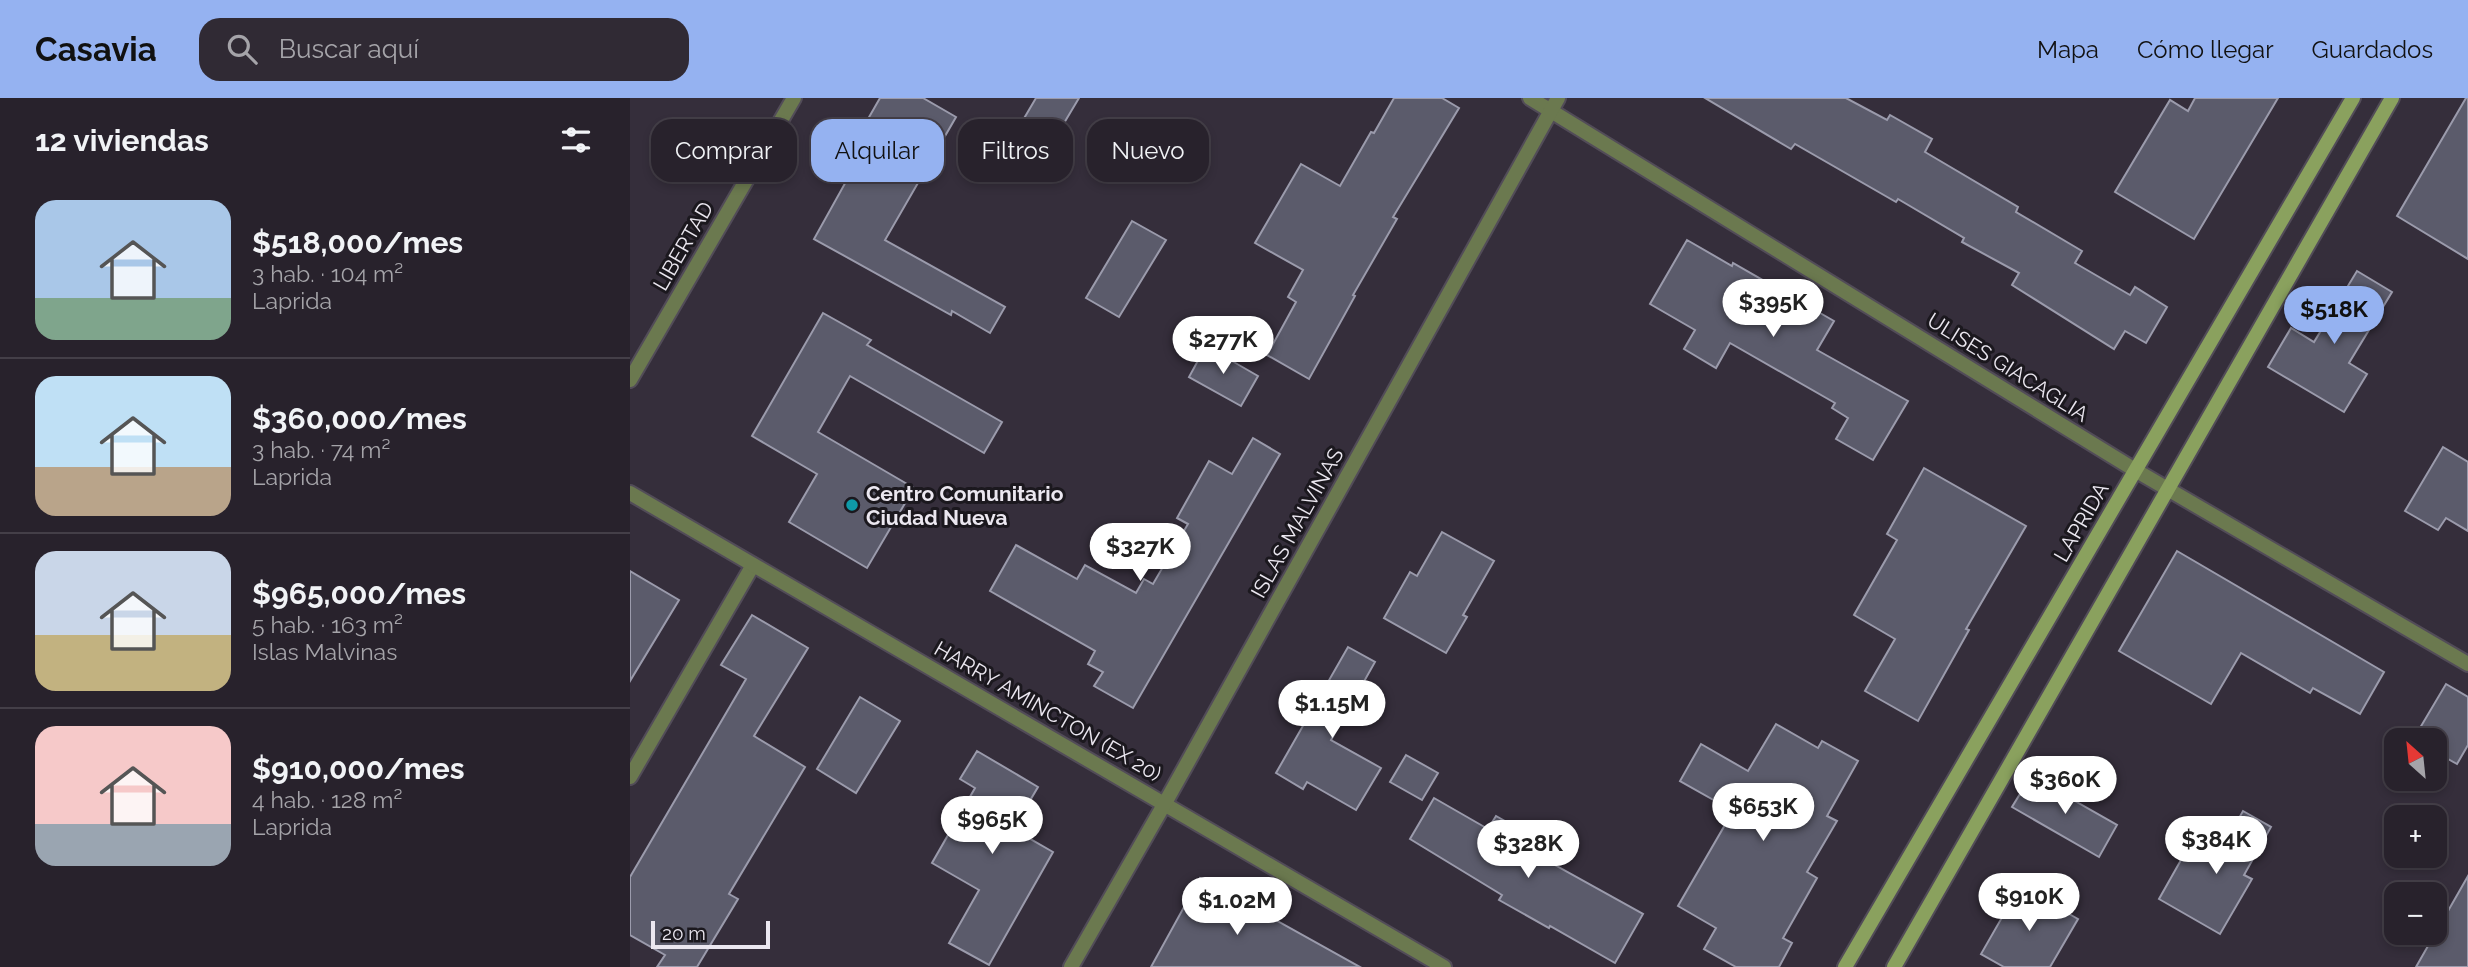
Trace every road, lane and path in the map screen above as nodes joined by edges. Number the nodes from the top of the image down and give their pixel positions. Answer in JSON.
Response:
{"nodes":[{"id":1,"x":794,"y":98,"type":"edge"},
{"id":2,"x":1530,"y":98,"type":"edge"},
{"id":3,"x":2353,"y":98,"type":"edge"},
{"id":4,"x":2392,"y":98,"type":"edge"},
{"id":5,"x":1554,"y":104,"type":"edge"},
{"id":6,"x":630,"y":380,"type":"edge"},
{"id":7,"x":2135,"y":470,"type":"junction"},
{"id":8,"x":2168,"y":489,"type":"junction"},
{"id":9,"x":630,"y":493,"type":"edge"},
{"id":10,"x":753,"y":565,"type":"junction"},
{"id":11,"x":2468,"y":664,"type":"edge"},
{"id":12,"x":630,"y":777,"type":"edge"},
{"id":13,"x":1165,"y":803,"type":"junction"},
{"id":14,"x":1070,"y":967,"type":"edge"},
{"id":15,"x":1444,"y":967,"type":"edge"},
{"id":16,"x":1845,"y":967,"type":"edge"},
{"id":17,"x":1894,"y":967,"type":"edge"}],
"edges":[{"from":1,"to":6,"type":"street","name":"LIBERTAD"},
{"from":2,"to":5,"type":"street","name":"ULISES GIACAGLIA"},
{"from":3,"to":7,"type":"main road","name":"LAPRIDA"},
{"from":4,"to":8,"type":"main road"},
{"from":5,"to":7,"type":"street","name":"ULISES GIACAGLIA"},
{"from":5,"to":13,"type":"street","name":"ISLAS MALVINAS"},
{"from":7,"to":8,"type":"street","name":"ULISES GIACAGLIA"},
{"from":7,"to":16,"type":"main road","name":"LAPRIDA"},
{"from":8,"to":11,"type":"street","name":"ULISES GIACAGLIA"},
{"from":8,"to":17,"type":"main road"},
{"from":9,"to":10,"type":"street","name":"HARRY AMINCTON (EX 20)"},
{"from":10,"to":12,"type":"street"},
{"from":10,"to":13,"type":"street","name":"HARRY AMINCTON (EX 20)"},
{"from":13,"to":14,"type":"street","name":"ISLAS MALVINAS"},
{"from":13,"to":15,"type":"street","name":"HARRY AMINCTON (EX 20)"}]}
